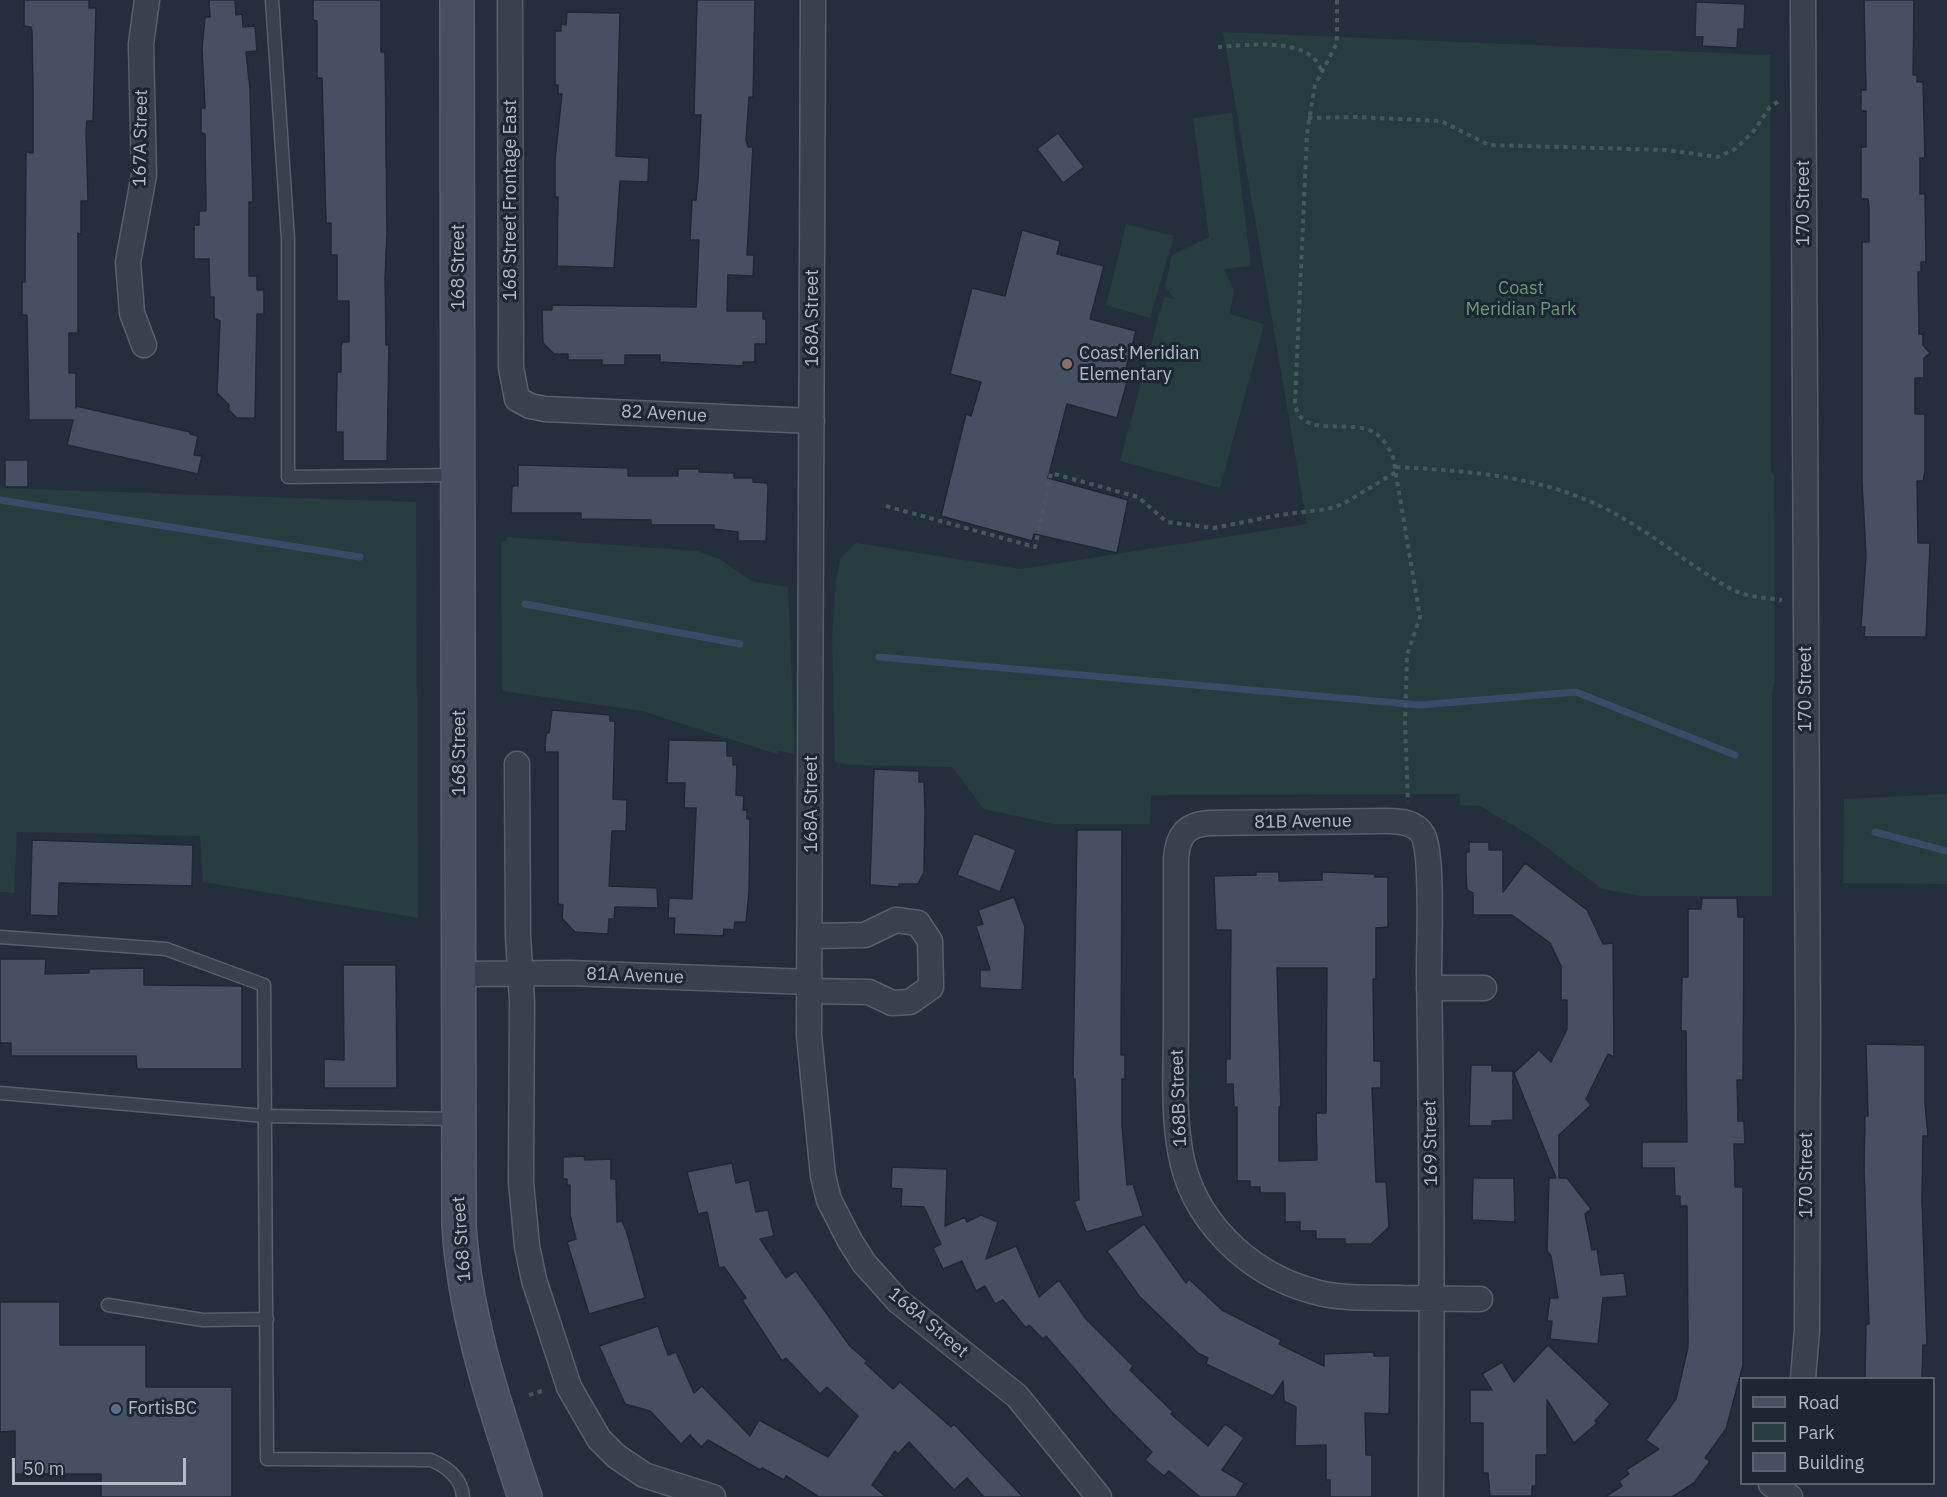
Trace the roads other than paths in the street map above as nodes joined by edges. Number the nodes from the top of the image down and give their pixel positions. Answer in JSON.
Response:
{"nodes":[{"id":1,"x":147,"y":0,"type":"edge"},
{"id":2,"x":272,"y":0,"type":"edge"},
{"id":3,"x":457,"y":0,"type":"edge"},
{"id":4,"x":510,"y":0,"type":"edge"},
{"id":5,"x":813,"y":0,"type":"edge"},
{"id":6,"x":1803,"y":0,"type":"edge"},
{"id":7,"x":144,"y":345,"type":"dead end"},
{"id":8,"x":517,"y":399,"type":"joint"},
{"id":9,"x":812,"y":421,"type":"junction"},
{"id":10,"x":459,"y":474,"type":"junction"},
{"id":11,"x":517,"y":764,"type":"dead end"},
{"id":12,"x":1415,"y":828,"type":"joint"},
{"id":13,"x":1185,"y":831,"type":"joint"},
{"id":14,"x":810,"y":936,"type":"junction"},
{"id":15,"x":0,"y":937,"type":"edge"},
{"id":16,"x":461,"y":974,"type":"junction"},
{"id":17,"x":520,"y":975,"type":"junction"},
{"id":18,"x":809,"y":986,"type":"junction"},
{"id":19,"x":1430,"y":988,"type":"junction"},
{"id":20,"x":1484,"y":988,"type":"dead end"},
{"id":21,"x":0,"y":1093,"type":"edge"},
{"id":22,"x":264,"y":1116,"type":"junction"},
{"id":23,"x":458,"y":1119,"type":"junction"},
{"id":24,"x":1432,"y":1299,"type":"junction"},
{"id":25,"x":1480,"y":1299,"type":"dead end"},
{"id":26,"x":108,"y":1305,"type":"dead end"},
{"id":27,"x":267,"y":1319,"type":"junction"},
{"id":28,"x":1803,"y":1377,"type":"edge"},
{"id":29,"x":463,"y":1497,"type":"edge"},
{"id":30,"x":525,"y":1497,"type":"edge"},
{"id":31,"x":713,"y":1497,"type":"edge"},
{"id":32,"x":1099,"y":1497,"type":"edge"},
{"id":33,"x":1431,"y":1497,"type":"edge"}],
"edges":[{"from":1,"to":7,"type":"street","name":"167A Street"},
{"from":2,"to":10,"type":"lane"},
{"from":3,"to":10,"type":"main road","name":"168 Street"},
{"from":4,"to":8,"type":"street","name":"168 Street Frontage East"},
{"from":5,"to":9,"type":"street","name":"168A Street"},
{"from":6,"to":28,"type":"street","name":"170 Street"},
{"from":8,"to":9,"type":"street","name":"82 Avenue"},
{"from":9,"to":14,"type":"street","name":"168A Street"},
{"from":10,"to":16,"type":"main road","name":"168 Street"},
{"from":11,"to":17,"type":"street"},
{"from":12,"to":13,"type":"street","name":"81B Avenue"},
{"from":12,"to":19,"type":"street","name":"169 Street"},
{"from":13,"to":24,"type":"street","name":"168B Street"},
{"from":14,"to":18,"type":"street","name":"168A Street"},
{"from":14,"to":18,"type":"street","name":"81A Avenue"},
{"from":15,"to":22,"type":"lane"},
{"from":16,"to":17,"type":"street","name":"81A Avenue"},
{"from":16,"to":23,"type":"main road","name":"168 Street"},
{"from":17,"to":18,"type":"street","name":"81A Avenue"},
{"from":17,"to":31,"type":"street"},
{"from":18,"to":32,"type":"street","name":"168A Street"},
{"from":19,"to":20,"type":"street"},
{"from":19,"to":24,"type":"street","name":"169 Street"},
{"from":21,"to":22,"type":"lane"},
{"from":22,"to":23,"type":"lane"},
{"from":22,"to":27,"type":"lane"},
{"from":23,"to":30,"type":"main road","name":"168 Street"},
{"from":24,"to":25,"type":"street"},
{"from":24,"to":33,"type":"street","name":"169 Street"},
{"from":26,"to":27,"type":"lane"},
{"from":27,"to":29,"type":"lane"}]}
